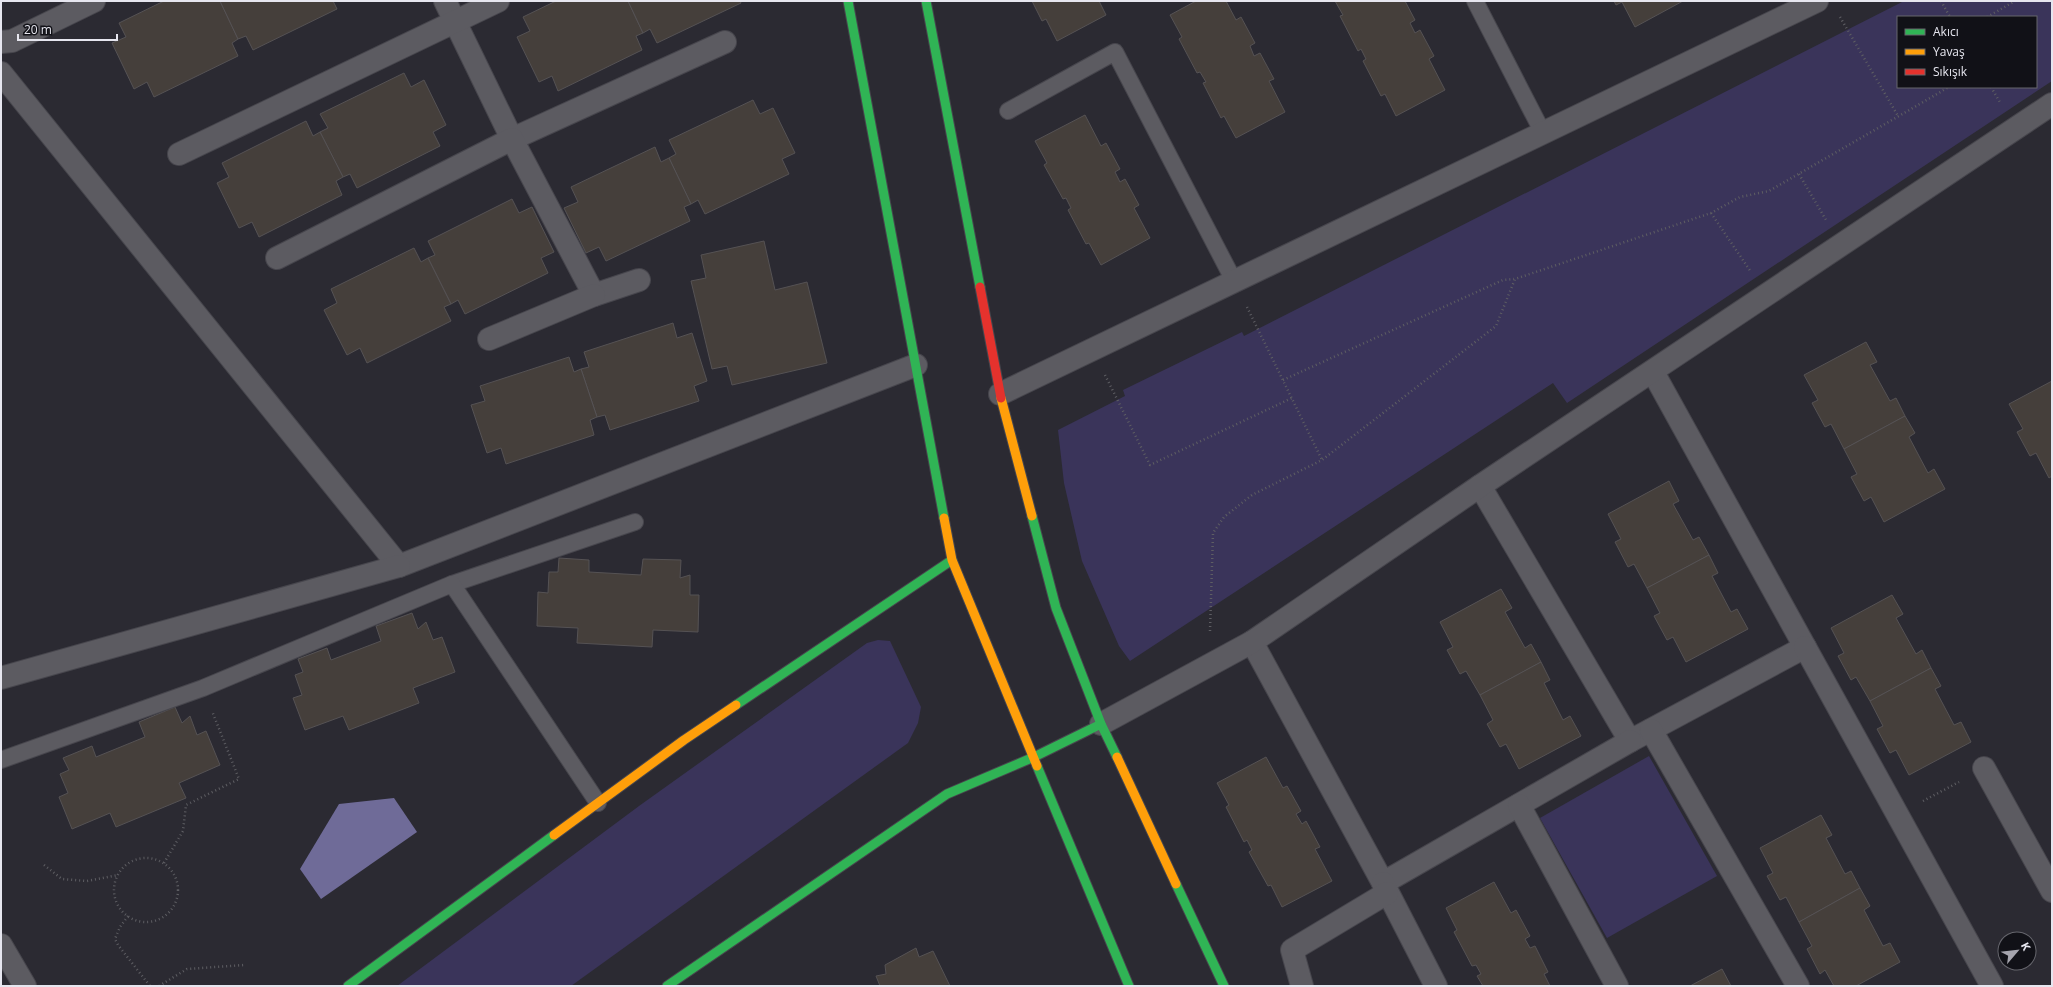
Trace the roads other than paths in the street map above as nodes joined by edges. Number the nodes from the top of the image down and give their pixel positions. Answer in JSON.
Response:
{"nodes":[{"id":1,"x":94,"y":1,"type":"edge"},
{"id":2,"x":445,"y":1,"type":"edge"},
{"id":3,"x":498,"y":1,"type":"edge"},
{"id":4,"x":848,"y":1,"type":"edge"},
{"id":5,"x":926,"y":1,"type":"edge"},
{"id":6,"x":1475,"y":1,"type":"edge"},
{"id":7,"x":1817,"y":1,"type":"edge"},
{"id":8,"x":1794,"y":6,"type":"edge"},
{"id":9,"x":456,"y":22,"type":"junction"},
{"id":10,"x":1,"y":42,"type":"edge"},
{"id":11,"x":725,"y":42,"type":"dead end"},
{"id":12,"x":1,"y":73,"type":"edge"},
{"id":13,"x":2052,"y":104,"type":"edge"},
{"id":14,"x":1008,"y":111,"type":"dead end"},
{"id":15,"x":1543,"y":133,"type":"junction"},
{"id":16,"x":512,"y":139,"type":"junction"},
{"id":17,"x":179,"y":154,"type":"dead end"},
{"id":18,"x":277,"y":258,"type":"dead end"},
{"id":19,"x":639,"y":280,"type":"dead end"},
{"id":20,"x":1234,"y":281,"type":"junction"},
{"id":21,"x":594,"y":295,"type":"junction"},
{"id":22,"x":489,"y":339,"type":"dead end"},
{"id":23,"x":916,"y":365,"type":"junction"},
{"id":24,"x":1653,"y":372,"type":"junction"},
{"id":25,"x":1000,"y":394,"type":"junction"},
{"id":26,"x":1480,"y":486,"type":"junction"},
{"id":27,"x":635,"y":522,"type":"dead end"},
{"id":28,"x":952,"y":560,"type":"junction"},
{"id":29,"x":399,"y":566,"type":"junction"},
{"id":30,"x":452,"y":584,"type":"junction"},
{"id":31,"x":1252,"y":642,"type":"junction"},
{"id":32,"x":1805,"y":647,"type":"junction"},
{"id":33,"x":1,"y":678,"type":"edge"},
{"id":34,"x":1101,"y":724,"type":"junction"},
{"id":35,"x":1651,"y":730,"type":"junction"},
{"id":36,"x":1630,"y":741,"type":"junction"},
{"id":37,"x":1034,"y":757,"type":"junction"},
{"id":38,"x":1,"y":760,"type":"edge"},
{"id":39,"x":1984,"y":768,"type":"road end"},
{"id":40,"x":598,"y":803,"type":"junction"},
{"id":41,"x":1519,"y":805,"type":"junction"},
{"id":42,"x":1385,"y":888,"type":"junction"},
{"id":43,"x":2052,"y":891,"type":"edge"},
{"id":44,"x":1,"y":945,"type":"edge"},
{"id":45,"x":26,"y":986,"type":"edge"},
{"id":46,"x":348,"y":986,"type":"edge"},
{"id":47,"x":667,"y":986,"type":"edge"},
{"id":48,"x":1129,"y":986,"type":"edge"},
{"id":49,"x":1224,"y":986,"type":"edge"},
{"id":50,"x":1302,"y":986,"type":"edge"},
{"id":51,"x":1436,"y":986,"type":"edge"},
{"id":52,"x":1617,"y":986,"type":"edge"},
{"id":53,"x":1798,"y":986,"type":"edge"},
{"id":54,"x":1992,"y":986,"type":"edge"}],
"edges":[{"from":1,"to":10,"type":"street"},
{"from":2,"to":9,"type":"street"},
{"from":3,"to":9,"type":"street"},
{"from":4,"to":23,"type":"street"},
{"from":5,"to":25,"type":"street"},
{"from":6,"to":15,"type":"lane"},
{"from":7,"to":8,"type":"street"},
{"from":8,"to":15,"type":"street"},
{"from":9,"to":16,"type":"street"},
{"from":9,"to":17,"type":"street"},
{"from":11,"to":16,"type":"street"},
{"from":12,"to":29,"type":"street"},
{"from":13,"to":24,"type":"street"},
{"from":14,"to":20,"type":"lane"},
{"from":15,"to":20,"type":"street"},
{"from":16,"to":18,"type":"street"},
{"from":16,"to":21,"type":"street"},
{"from":19,"to":21,"type":"street"},
{"from":20,"to":25,"type":"street"},
{"from":21,"to":22,"type":"street"},
{"from":23,"to":28,"type":"street"},
{"from":23,"to":29,"type":"street"},
{"from":24,"to":26,"type":"street"},
{"from":24,"to":32,"type":"street"},
{"from":25,"to":34,"type":"street"},
{"from":26,"to":31,"type":"street"},
{"from":26,"to":36,"type":"street"},
{"from":27,"to":30,"type":"lane"},
{"from":28,"to":37,"type":"street"},
{"from":28,"to":40,"type":"street"},
{"from":29,"to":33,"type":"street"},
{"from":30,"to":38,"type":"lane"},
{"from":30,"to":40,"type":"lane"},
{"from":31,"to":34,"type":"street"},
{"from":31,"to":42,"type":"street"},
{"from":32,"to":35,"type":"street"},
{"from":32,"to":54,"type":"street"},
{"from":34,"to":37,"type":"street"},
{"from":34,"to":49,"type":"street"},
{"from":35,"to":36,"type":"street"},
{"from":35,"to":53,"type":"street"},
{"from":36,"to":41,"type":"street"},
{"from":37,"to":47,"type":"street"},
{"from":37,"to":48,"type":"street"},
{"from":39,"to":43,"type":"street"},
{"from":40,"to":46,"type":"street"},
{"from":41,"to":42,"type":"street"},
{"from":41,"to":52,"type":"street"},
{"from":42,"to":50,"type":"street"},
{"from":42,"to":51,"type":"street"},
{"from":44,"to":45,"type":"street"}]}
